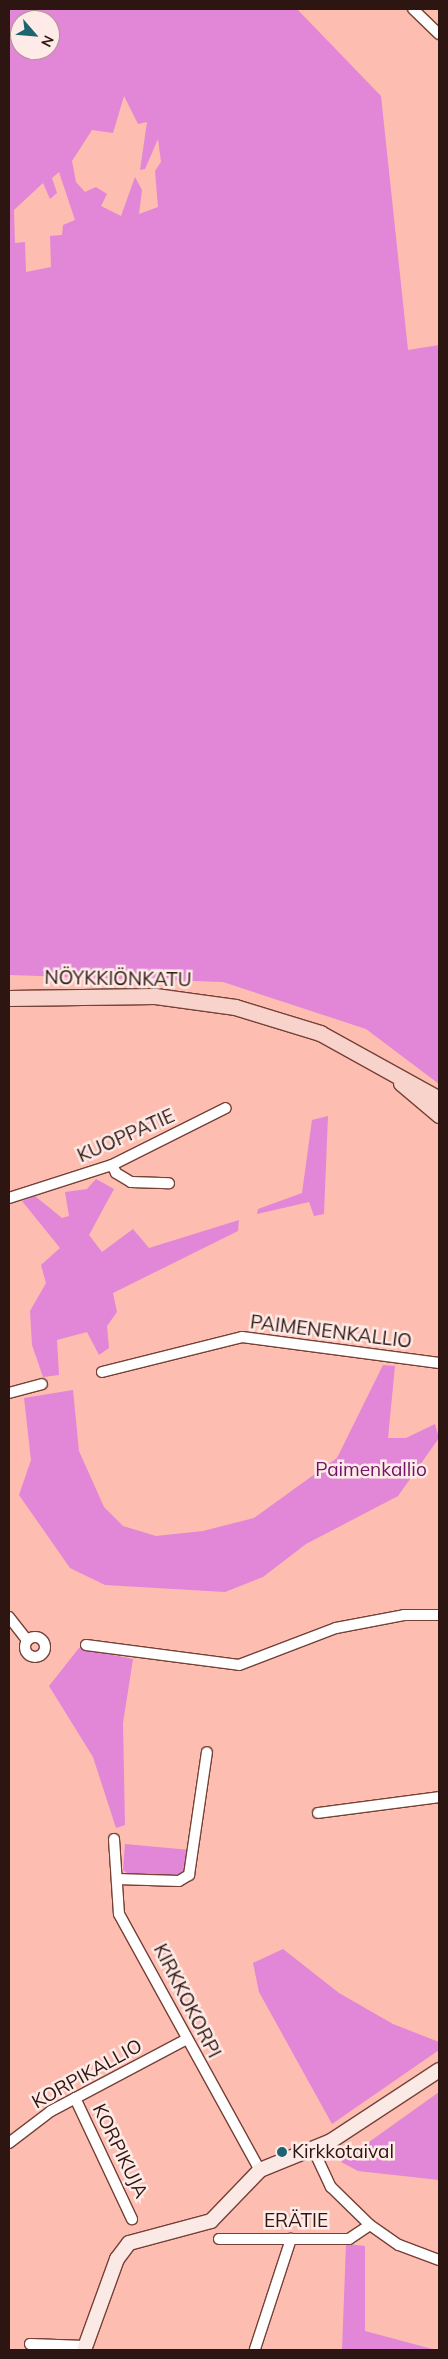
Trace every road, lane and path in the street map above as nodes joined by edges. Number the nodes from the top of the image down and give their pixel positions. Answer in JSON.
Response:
{"nodes":[{"id":1,"x":414,"y":9,"type":"edge"},
{"id":2,"x":439,"y":34,"type":"edge"},
{"id":3,"x":9,"y":998,"type":"edge"},
{"id":4,"x":392,"y":1073,"type":"junction"},
{"id":5,"x":439,"y":1100,"type":"edge"},
{"id":6,"x":226,"y":1108,"type":"dead end"},
{"id":7,"x":439,"y":1115,"type":"edge"},
{"id":8,"x":112,"y":1165,"type":"junction"},
{"id":9,"x":169,"y":1183,"type":"dead end"},
{"id":10,"x":9,"y":1198,"type":"edge"},
{"id":11,"x":439,"y":1363,"type":"edge"},
{"id":12,"x":102,"y":1372,"type":"dead end"},
{"id":13,"x":42,"y":1384,"type":"dead end"},
{"id":14,"x":9,"y":1393,"type":"edge"},
{"id":15,"x":439,"y":1615,"type":"edge"},
{"id":16,"x":9,"y":1617,"type":"edge"},
{"id":17,"x":27,"y":1640,"type":"dead end"},
{"id":18,"x":86,"y":1645,"type":"dead end"},
{"id":19,"x":207,"y":1752,"type":"dead end"},
{"id":20,"x":439,"y":1797,"type":"edge"},
{"id":21,"x":318,"y":1813,"type":"dead end"},
{"id":22,"x":114,"y":1839,"type":"dead end"},
{"id":23,"x":117,"y":1879,"type":"junction"},
{"id":24,"x":185,"y":2040,"type":"junction"},
{"id":25,"x":439,"y":2070,"type":"edge"},
{"id":26,"x":75,"y":2098,"type":"junction"},
{"id":27,"x":9,"y":2143,"type":"edge"},
{"id":28,"x":314,"y":2151,"type":"junction"},
{"id":29,"x":260,"y":2170,"type":"junction"},
{"id":30,"x":132,"y":2219,"type":"dead end"},
{"id":31,"x":370,"y":2225,"type":"junction"},
{"id":32,"x":218,"y":2239,"type":"dead end"},
{"id":33,"x":291,"y":2240,"type":"junction"},
{"id":34,"x":439,"y":2260,"type":"edge"},
{"id":35,"x":30,"y":2344,"type":"dead end"},
{"id":36,"x":84,"y":2348,"type":"edge"},
{"id":37,"x":255,"y":2349,"type":"edge"}],
"edges":[{"from":1,"to":2,"type":"street"},
{"from":3,"to":4,"type":"main road","name":"NÖYKKIÖNKATU"},
{"from":4,"to":5,"type":"main road","name":"NÖYKKIÖNKATU"},
{"from":4,"to":7,"type":"main road","name":"NÖYKKIÖNKATU"},
{"from":6,"to":8,"type":"street","name":"KUOPPATIE"},
{"from":8,"to":9,"type":"street"},
{"from":8,"to":10,"type":"street","name":"KUOPPATIE"},
{"from":11,"to":12,"type":"street","name":"PAIMENENKALLIO"},
{"from":13,"to":14,"type":"street"},
{"from":15,"to":18,"type":"street"},
{"from":16,"to":17,"type":"street"},
{"from":19,"to":23,"type":"street"},
{"from":20,"to":21,"type":"street"},
{"from":22,"to":23,"type":"street","name":"KIRKKOKORPI"},
{"from":23,"to":24,"type":"street","name":"KIRKKOKORPI"},
{"from":24,"to":26,"type":"street","name":"KORPIKALLIO"},
{"from":24,"to":29,"type":"street","name":"KIRKKOKORPI"},
{"from":25,"to":28,"type":"street"},
{"from":26,"to":27,"type":"street","name":"KORPIKALLIO"},
{"from":26,"to":30,"type":"street","name":"KORPIKUJA"},
{"from":28,"to":29,"type":"street"},
{"from":28,"to":31,"type":"street"},
{"from":29,"to":36,"type":"street"},
{"from":31,"to":33,"type":"street","name":"ERÄTIE"},
{"from":31,"to":34,"type":"street"},
{"from":32,"to":33,"type":"street","name":"ERÄTIE"},
{"from":33,"to":37,"type":"street"},
{"from":35,"to":36,"type":"street"}]}
